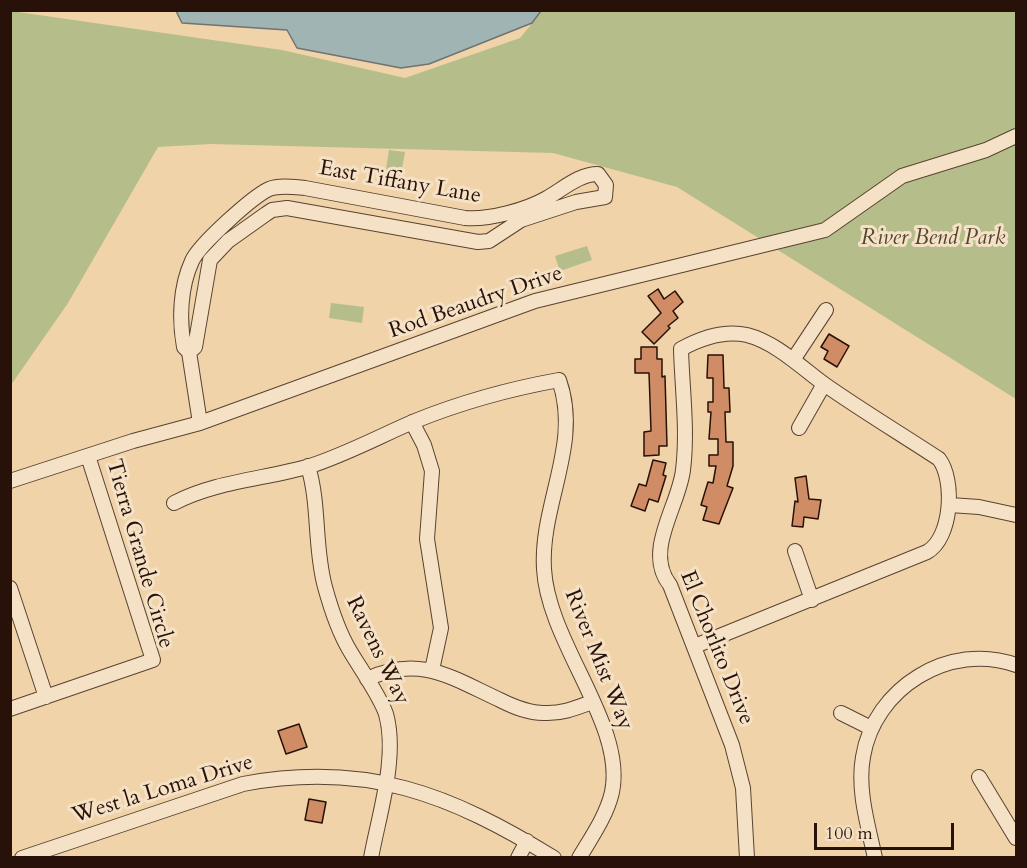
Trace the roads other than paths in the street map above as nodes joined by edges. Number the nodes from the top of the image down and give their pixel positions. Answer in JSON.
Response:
{"nodes":[{"id":1,"x":1017,"y":136,"type":"edge"},
{"id":2,"x":458,"y":217,"type":"junction"},
{"id":3,"x":453,"y":238,"type":"junction"},
{"id":4,"x":826,"y":310,"type":"dead end"},
{"id":5,"x":189,"y":351,"type":"junction"},
{"id":6,"x":793,"y":360,"type":"junction"},
{"id":7,"x":824,"y":384,"type":"junction"},
{"id":8,"x":412,"y":422,"type":"junction"},
{"id":9,"x":200,"y":423,"type":"junction"},
{"id":10,"x":799,"y":428,"type":"dead end"},
{"id":11,"x":88,"y":456,"type":"junction"},
{"id":12,"x":308,"y":466,"type":"junction"},
{"id":13,"x":10,"y":481,"type":"edge"},
{"id":14,"x":174,"y":503,"type":"dead end"},
{"id":15,"x":950,"y":505,"type":"junction"},
{"id":16,"x":1017,"y":515,"type":"edge"},
{"id":17,"x":795,"y":551,"type":"dead end"},
{"id":18,"x":10,"y":588,"type":"edge"},
{"id":19,"x":812,"y":600,"type":"junction"},
{"id":20,"x":695,"y":646,"type":"junction"},
{"id":21,"x":1017,"y":665,"type":"edge"},
{"id":22,"x":432,"y":670,"type":"junction"},
{"id":23,"x":367,"y":679,"type":"junction"},
{"id":24,"x":46,"y":698,"type":"junction"},
{"id":25,"x":592,"y":702,"type":"junction"},
{"id":26,"x":10,"y":710,"type":"edge"},
{"id":27,"x":841,"y":713,"type":"dead end"},
{"id":28,"x":871,"y":728,"type":"junction"},
{"id":29,"x":979,"y":777,"type":"dead end"},
{"id":30,"x":385,"y":784,"type":"junction"},
{"id":31,"x":1017,"y":838,"type":"edge"},
{"id":32,"x":527,"y":841,"type":"junction"},
{"id":33,"x":21,"y":858,"type":"edge"},
{"id":34,"x":371,"y":858,"type":"edge"},
{"id":35,"x":518,"y":858,"type":"edge"},
{"id":36,"x":554,"y":858,"type":"edge"},
{"id":37,"x":579,"y":858,"type":"edge"},
{"id":38,"x":747,"y":858,"type":"edge"},
{"id":39,"x":875,"y":858,"type":"edge"}],
"edges":[{"from":1,"to":9,"type":"street","name":"Rod Beaudry Drive"},
{"from":2,"to":3,"type":"street"},
{"from":2,"to":3,"type":"street","name":"East Tiffany Lane"},
{"from":2,"to":5,"type":"street","name":"East Tiffany Lane"},
{"from":3,"to":5,"type":"street","name":"East Tiffany Lane"},
{"from":4,"to":6,"type":"street"},
{"from":5,"to":9,"type":"street","name":"East Tiffany Lane"},
{"from":6,"to":7,"type":"street"},
{"from":6,"to":20,"type":"street","name":"El Chorlito Drive"},
{"from":7,"to":10,"type":"street"},
{"from":7,"to":15,"type":"street"},
{"from":8,"to":12,"type":"street","name":"River Mist Way"},
{"from":8,"to":22,"type":"street"},
{"from":8,"to":25,"type":"street","name":"River Mist Way"},
{"from":9,"to":11,"type":"street","name":"Rod Beaudry Drive"},
{"from":11,"to":13,"type":"street","name":"Rod Beaudry Drive"},
{"from":11,"to":24,"type":"street","name":"Tierra Grande Circle"},
{"from":12,"to":14,"type":"street","name":"River Mist Way"},
{"from":12,"to":23,"type":"street","name":"Ravens Way"},
{"from":15,"to":16,"type":"street"},
{"from":15,"to":19,"type":"street"},
{"from":17,"to":19,"type":"street"},
{"from":18,"to":24,"type":"street"},
{"from":19,"to":20,"type":"street"},
{"from":20,"to":38,"type":"street","name":"El Chorlito Drive"},
{"from":21,"to":28,"type":"street"},
{"from":22,"to":23,"type":"street"},
{"from":22,"to":25,"type":"street"},
{"from":23,"to":30,"type":"street","name":"Ravens Way"},
{"from":24,"to":26,"type":"street","name":"Tierra Grande Circle"},
{"from":25,"to":37,"type":"street","name":"River Mist Way"},
{"from":27,"to":28,"type":"street"},
{"from":28,"to":39,"type":"street"},
{"from":29,"to":31,"type":"street"},
{"from":30,"to":32,"type":"street","name":"West la Loma Drive"},
{"from":30,"to":33,"type":"street","name":"West la Loma Drive"},
{"from":30,"to":34,"type":"street","name":"Ravens Way"},
{"from":32,"to":35,"type":"street"},
{"from":32,"to":36,"type":"street","name":"West la Loma Drive"}]}
